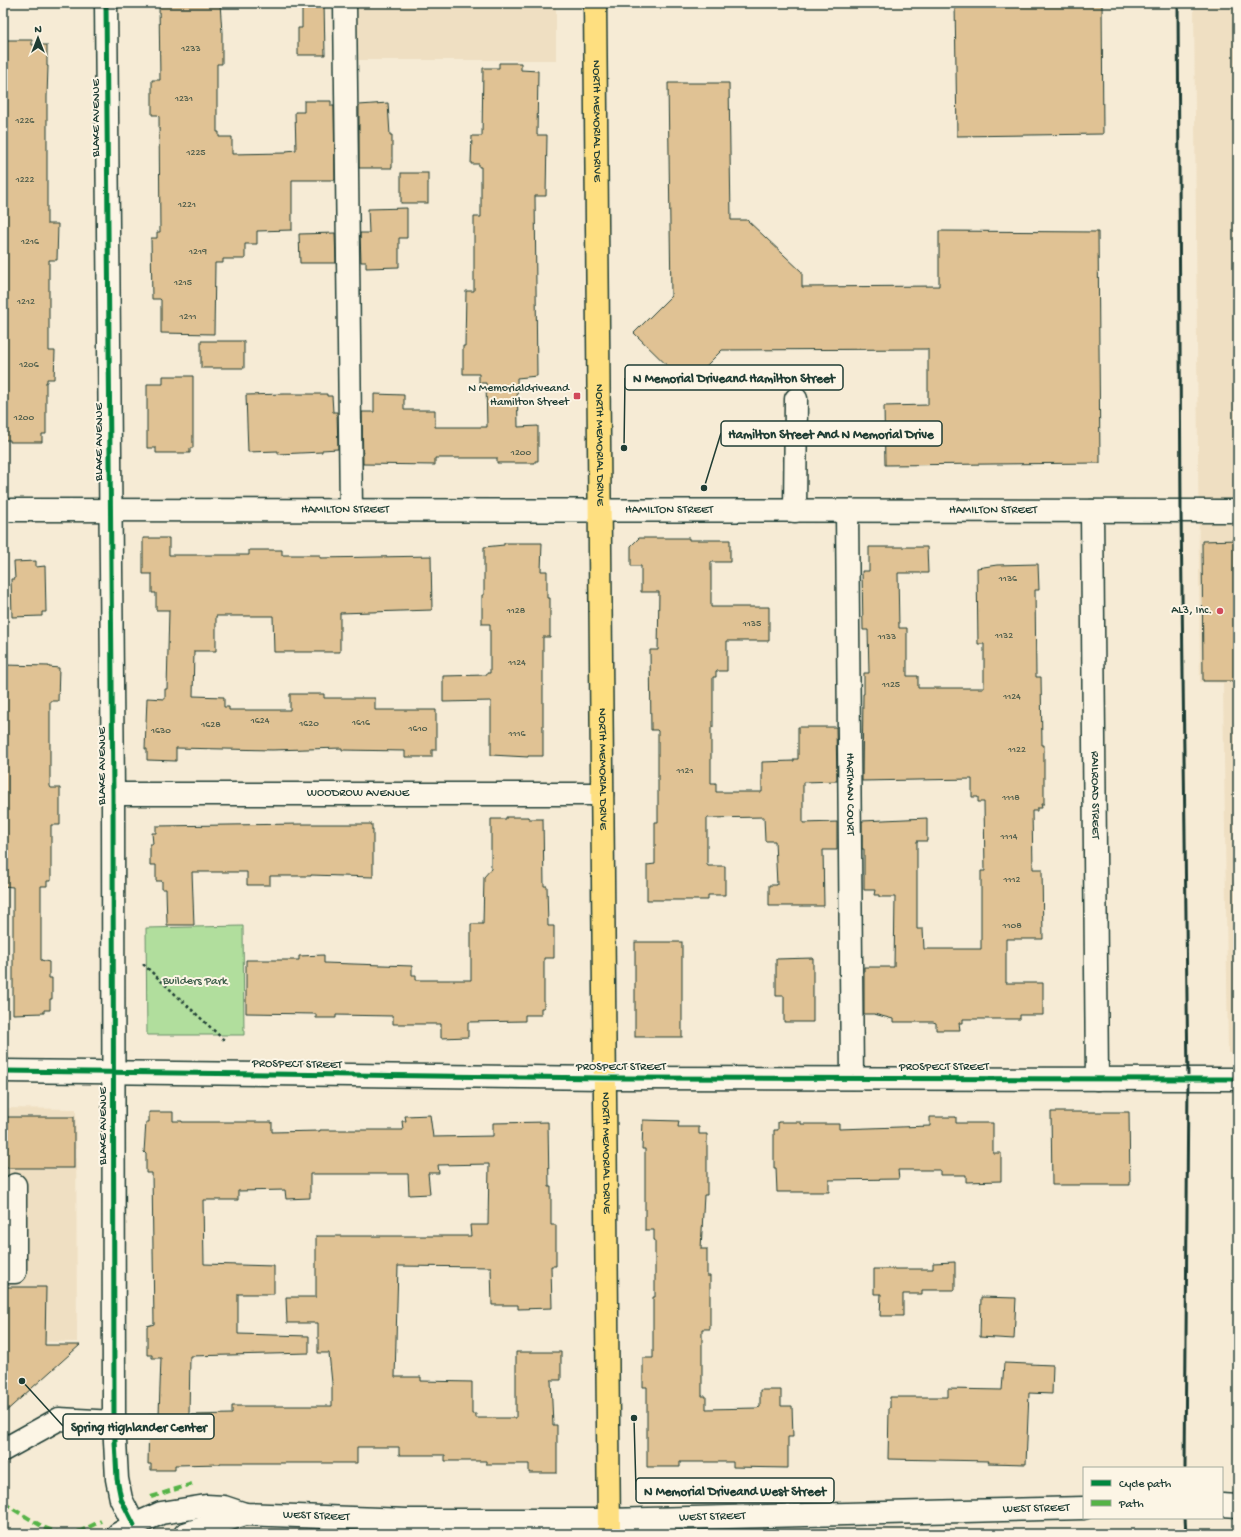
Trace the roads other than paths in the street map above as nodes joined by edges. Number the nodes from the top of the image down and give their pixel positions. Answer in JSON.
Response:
{"nodes":[{"id":1,"x":106,"y":3,"type":"edge"},
{"id":2,"x":345,"y":3,"type":"edge"},
{"id":3,"x":595,"y":3,"type":"edge"},
{"id":4,"x":796,"y":399,"type":"dead end"},
{"id":5,"x":3,"y":510,"type":"edge"},
{"id":6,"x":110,"y":510,"type":"junction"},
{"id":7,"x":351,"y":510,"type":"junction"},
{"id":8,"x":600,"y":510,"type":"junction"},
{"id":9,"x":795,"y":511,"type":"junction"},
{"id":10,"x":847,"y":511,"type":"junction"},
{"id":11,"x":1092,"y":511,"type":"junction"},
{"id":12,"x":1238,"y":511,"type":"edge"},
{"id":13,"x":113,"y":794,"type":"junction"},
{"id":14,"x":602,"y":794,"type":"junction"},
{"id":15,"x":3,"y":1071,"type":"edge"},
{"id":16,"x":114,"y":1073,"type":"junction"},
{"id":17,"x":605,"y":1078,"type":"junction"},
{"id":18,"x":852,"y":1078,"type":"junction"},
{"id":19,"x":1097,"y":1079,"type":"junction"},
{"id":20,"x":1238,"y":1079,"type":"edge"},
{"id":21,"x":15,"y":1185,"type":"dead end"},
{"id":22,"x":3,"y":1272,"type":"edge"},
{"id":23,"x":114,"y":1422,"type":"junction"},
{"id":24,"x":3,"y":1450,"type":"edge"},
{"id":25,"x":1223,"y":1506,"type":"edge"},
{"id":26,"x":1238,"y":1506,"type":"edge"},
{"id":27,"x":1083,"y":1508,"type":"edge"},
{"id":28,"x":245,"y":1514,"type":"junction"},
{"id":29,"x":407,"y":1527,"type":"edge"},
{"id":30,"x":608,"y":1527,"type":"edge"},
{"id":31,"x":126,"y":1530,"type":"edge"},
{"id":32,"x":185,"y":1534,"type":"edge"}],
"edges":[{"from":1,"to":6,"type":"street","name":"BLAKE AVENUE"},
{"from":2,"to":7,"type":"street"},
{"from":3,"to":8,"type":"main road","name":"NORTH MEMORIAL DRIVE"},
{"from":4,"to":9,"type":"street"},
{"from":5,"to":6,"type":"street","name":"HAMILTON STREET"},
{"from":6,"to":7,"type":"street","name":"HAMILTON STREET"},
{"from":6,"to":13,"type":"street","name":"BLAKE AVENUE"},
{"from":7,"to":8,"type":"street","name":"HAMILTON STREET"},
{"from":8,"to":9,"type":"street","name":"HAMILTON STREET"},
{"from":8,"to":14,"type":"main road","name":"NORTH MEMORIAL DRIVE"},
{"from":9,"to":10,"type":"street","name":"HAMILTON STREET"},
{"from":10,"to":11,"type":"street","name":"HAMILTON STREET"},
{"from":10,"to":18,"type":"street","name":"HARTMAN COURT"},
{"from":11,"to":12,"type":"street","name":"HAMILTON STREET"},
{"from":11,"to":19,"type":"street","name":"RAILROAD STREET"},
{"from":13,"to":14,"type":"street","name":"WOODROW AVENUE"},
{"from":13,"to":16,"type":"street","name":"BLAKE AVENUE"},
{"from":14,"to":17,"type":"main road","name":"NORTH MEMORIAL DRIVE"},
{"from":15,"to":16,"type":"street","name":"PROSPECT STREET"},
{"from":16,"to":17,"type":"street","name":"PROSPECT STREET"},
{"from":16,"to":23,"type":"street","name":"BLAKE AVENUE"},
{"from":17,"to":18,"type":"street","name":"PROSPECT STREET"},
{"from":17,"to":30,"type":"main road","name":"NORTH MEMORIAL DRIVE"},
{"from":18,"to":19,"type":"street","name":"PROSPECT STREET"},
{"from":19,"to":20,"type":"street","name":"PROSPECT STREET"},
{"from":21,"to":22,"type":"street"},
{"from":23,"to":24,"type":"street"},
{"from":23,"to":31,"type":"street","name":"BLAKE AVENUE"},
{"from":25,"to":26,"type":"street"},
{"from":27,"to":30,"type":"street","name":"WEST STREET"},
{"from":28,"to":29,"type":"street","name":"WEST STREET"},
{"from":28,"to":31,"type":"street","name":"WEST STREET"},
{"from":28,"to":32,"type":"street","name":"WEST STREET"},
{"from":29,"to":30,"type":"street","name":"WEST STREET"}]}
